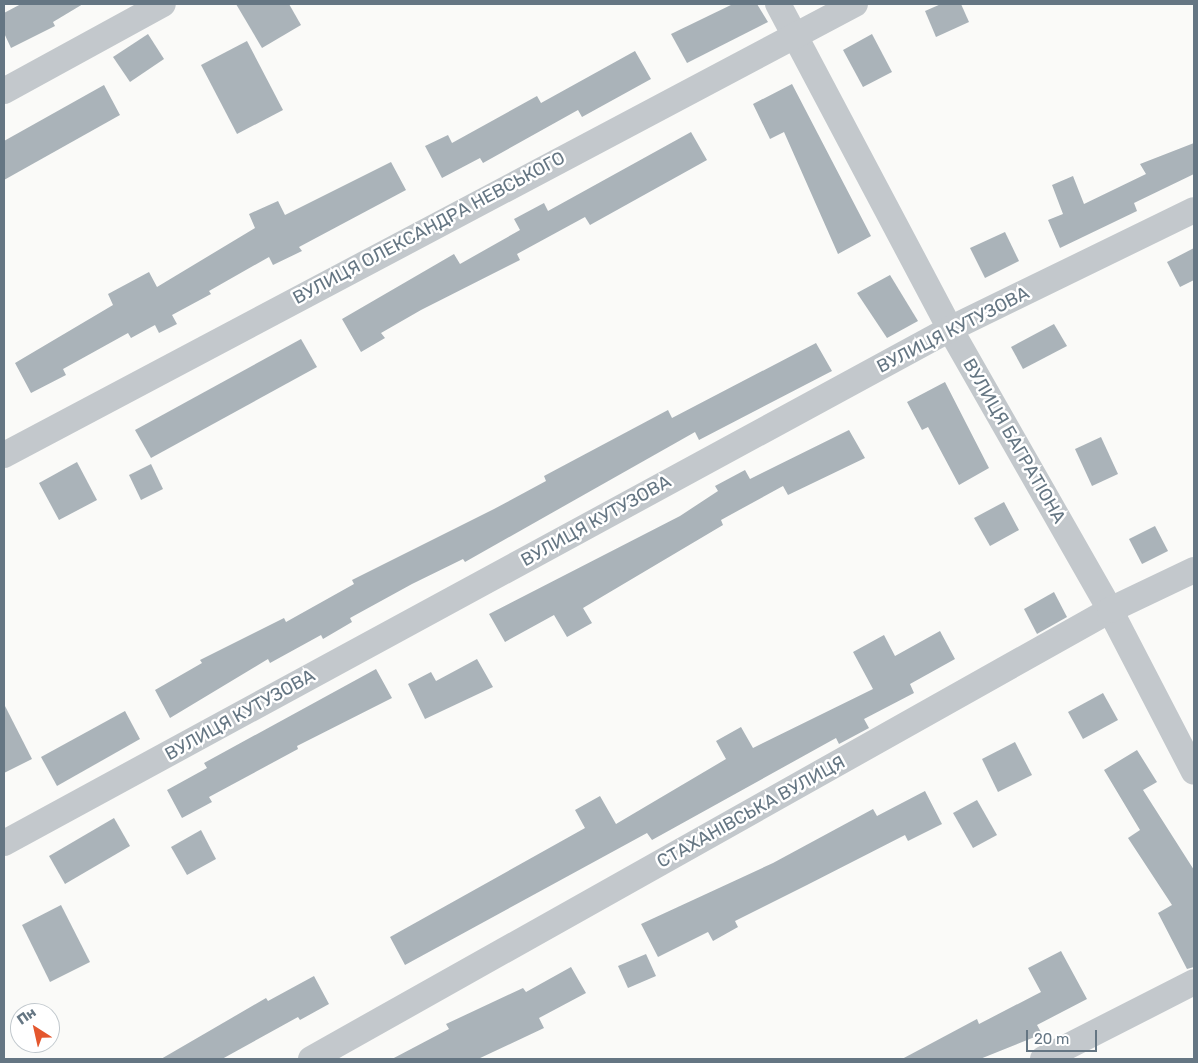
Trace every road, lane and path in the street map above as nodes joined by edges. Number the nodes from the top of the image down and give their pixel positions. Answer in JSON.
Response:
{"nodes":[{"id":1,"x":163,"y":4,"type":"edge"},
{"id":2,"x":778,"y":4,"type":"edge"},
{"id":3,"x":855,"y":4,"type":"edge"},
{"id":4,"x":793,"y":34,"type":"junction"},
{"id":5,"x":4,"y":91,"type":"edge"},
{"id":6,"x":1194,"y":210,"type":"edge"},
{"id":7,"x":950,"y":329,"type":"junction"},
{"id":8,"x":4,"y":455,"type":"edge"},
{"id":9,"x":1194,"y":570,"type":"edge"},
{"id":10,"x":1110,"y":610,"type":"junction"},
{"id":11,"x":1194,"y":772,"type":"edge"},
{"id":12,"x":4,"y":843,"type":"edge"},
{"id":13,"x":1194,"y":982,"type":"edge"},
{"id":14,"x":311,"y":1059,"type":"edge"},
{"id":15,"x":1043,"y":1059,"type":"edge"}],
"edges":[{"from":1,"to":5,"type":"street"},
{"from":2,"to":4,"type":"street","name":"ВУЛИЦЯ БАГРАТІОНА"},
{"from":3,"to":4,"type":"street","name":"ВУЛИЦЯ ОЛЕКСАНДРА НЕВСЬКОГО"},
{"from":4,"to":7,"type":"street","name":"ВУЛИЦЯ БАГРАТІОНА"},
{"from":4,"to":8,"type":"street","name":"ВУЛИЦЯ ОЛЕКСАНДРА НЕВСЬКОГО"},
{"from":6,"to":7,"type":"street","name":"ВУЛИЦЯ КУТУЗОВА"},
{"from":7,"to":10,"type":"street","name":"ВУЛИЦЯ БАГРАТІОНА"},
{"from":7,"to":12,"type":"street","name":"ВУЛИЦЯ КУТУЗОВА"},
{"from":9,"to":10,"type":"street","name":"СТАХАНІВСЬКА ВУЛИЦЯ"},
{"from":10,"to":11,"type":"street","name":"ВУЛИЦЯ БАГРАТІОНА"},
{"from":10,"to":14,"type":"street","name":"СТАХАНІВСЬКА ВУЛИЦЯ"},
{"from":13,"to":15,"type":"street"}]}
